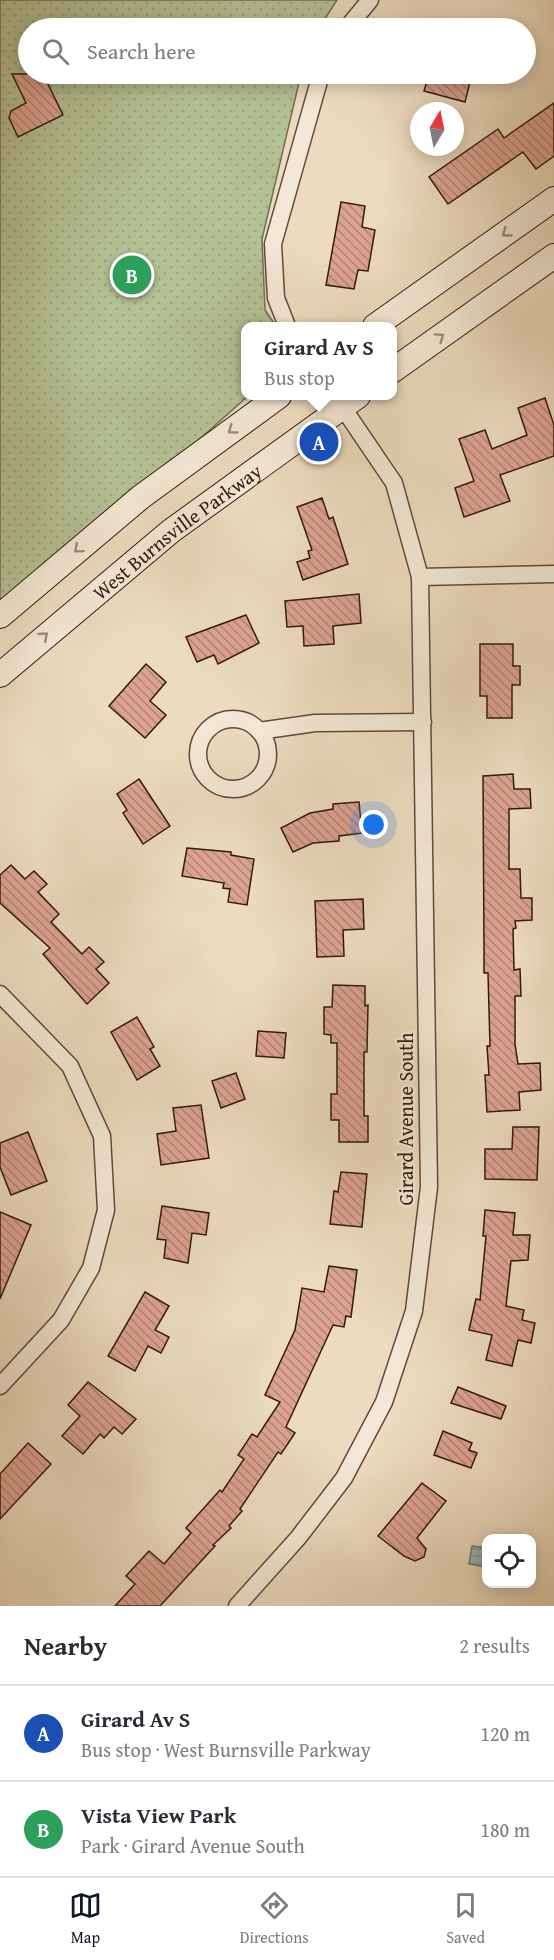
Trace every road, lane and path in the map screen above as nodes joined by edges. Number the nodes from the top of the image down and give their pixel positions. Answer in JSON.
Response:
{"nodes":[{"id":1,"x":370,"y":0,"type":"edge"},
{"id":2,"x":355,"y":18,"type":"edge"},
{"id":3,"x":318,"y":84,"type":"edge"},
{"id":4,"x":554,"y":199,"type":"edge"},
{"id":5,"x":554,"y":256,"type":"edge"},
{"id":6,"x":285,"y":322,"type":"edge"},
{"id":7,"x":382,"y":322,"type":"edge"},
{"id":8,"x":397,"y":368,"type":"edge"},
{"id":9,"x":274,"y":400,"type":"edge"},
{"id":10,"x":344,"y":400,"type":"edge"},
{"id":11,"x":346,"y":400,"type":"edge"},
{"id":12,"x":554,"y":574,"type":"edge"},
{"id":13,"x":420,"y":577,"type":"junction"},
{"id":14,"x":0,"y":616,"type":"edge"},
{"id":15,"x":0,"y":675,"type":"edge"},
{"id":16,"x":423,"y":722,"type":"junction"},
{"id":17,"x":260,"y":731,"type":"junction"},
{"id":18,"x":0,"y":994,"type":"edge"},
{"id":19,"x":0,"y":1386,"type":"edge"},
{"id":20,"x":237,"y":1606,"type":"edge"}],
"edges":[{"from":1,"to":2,"type":"street"},
{"from":3,"to":6,"type":"street"},
{"from":4,"to":7,"type":"street","one_way":true},
{"from":8,"to":5,"type":"street","one_way":true},
{"from":9,"to":14,"type":"street","one_way":true},
{"from":15,"to":10,"type":"street","name":"West Burnsville Parkway","one_way":true},
{"from":11,"to":13,"type":"street","name":"Girard Avenue South"},
{"from":12,"to":13,"type":"street"},
{"from":13,"to":16,"type":"street","name":"Girard Avenue South"},
{"from":16,"to":17,"type":"street"},
{"from":16,"to":20,"type":"street","name":"Girard Avenue South"},
{"from":17,"to":17,"type":"street"},
{"from":18,"to":19,"type":"street"}]}
